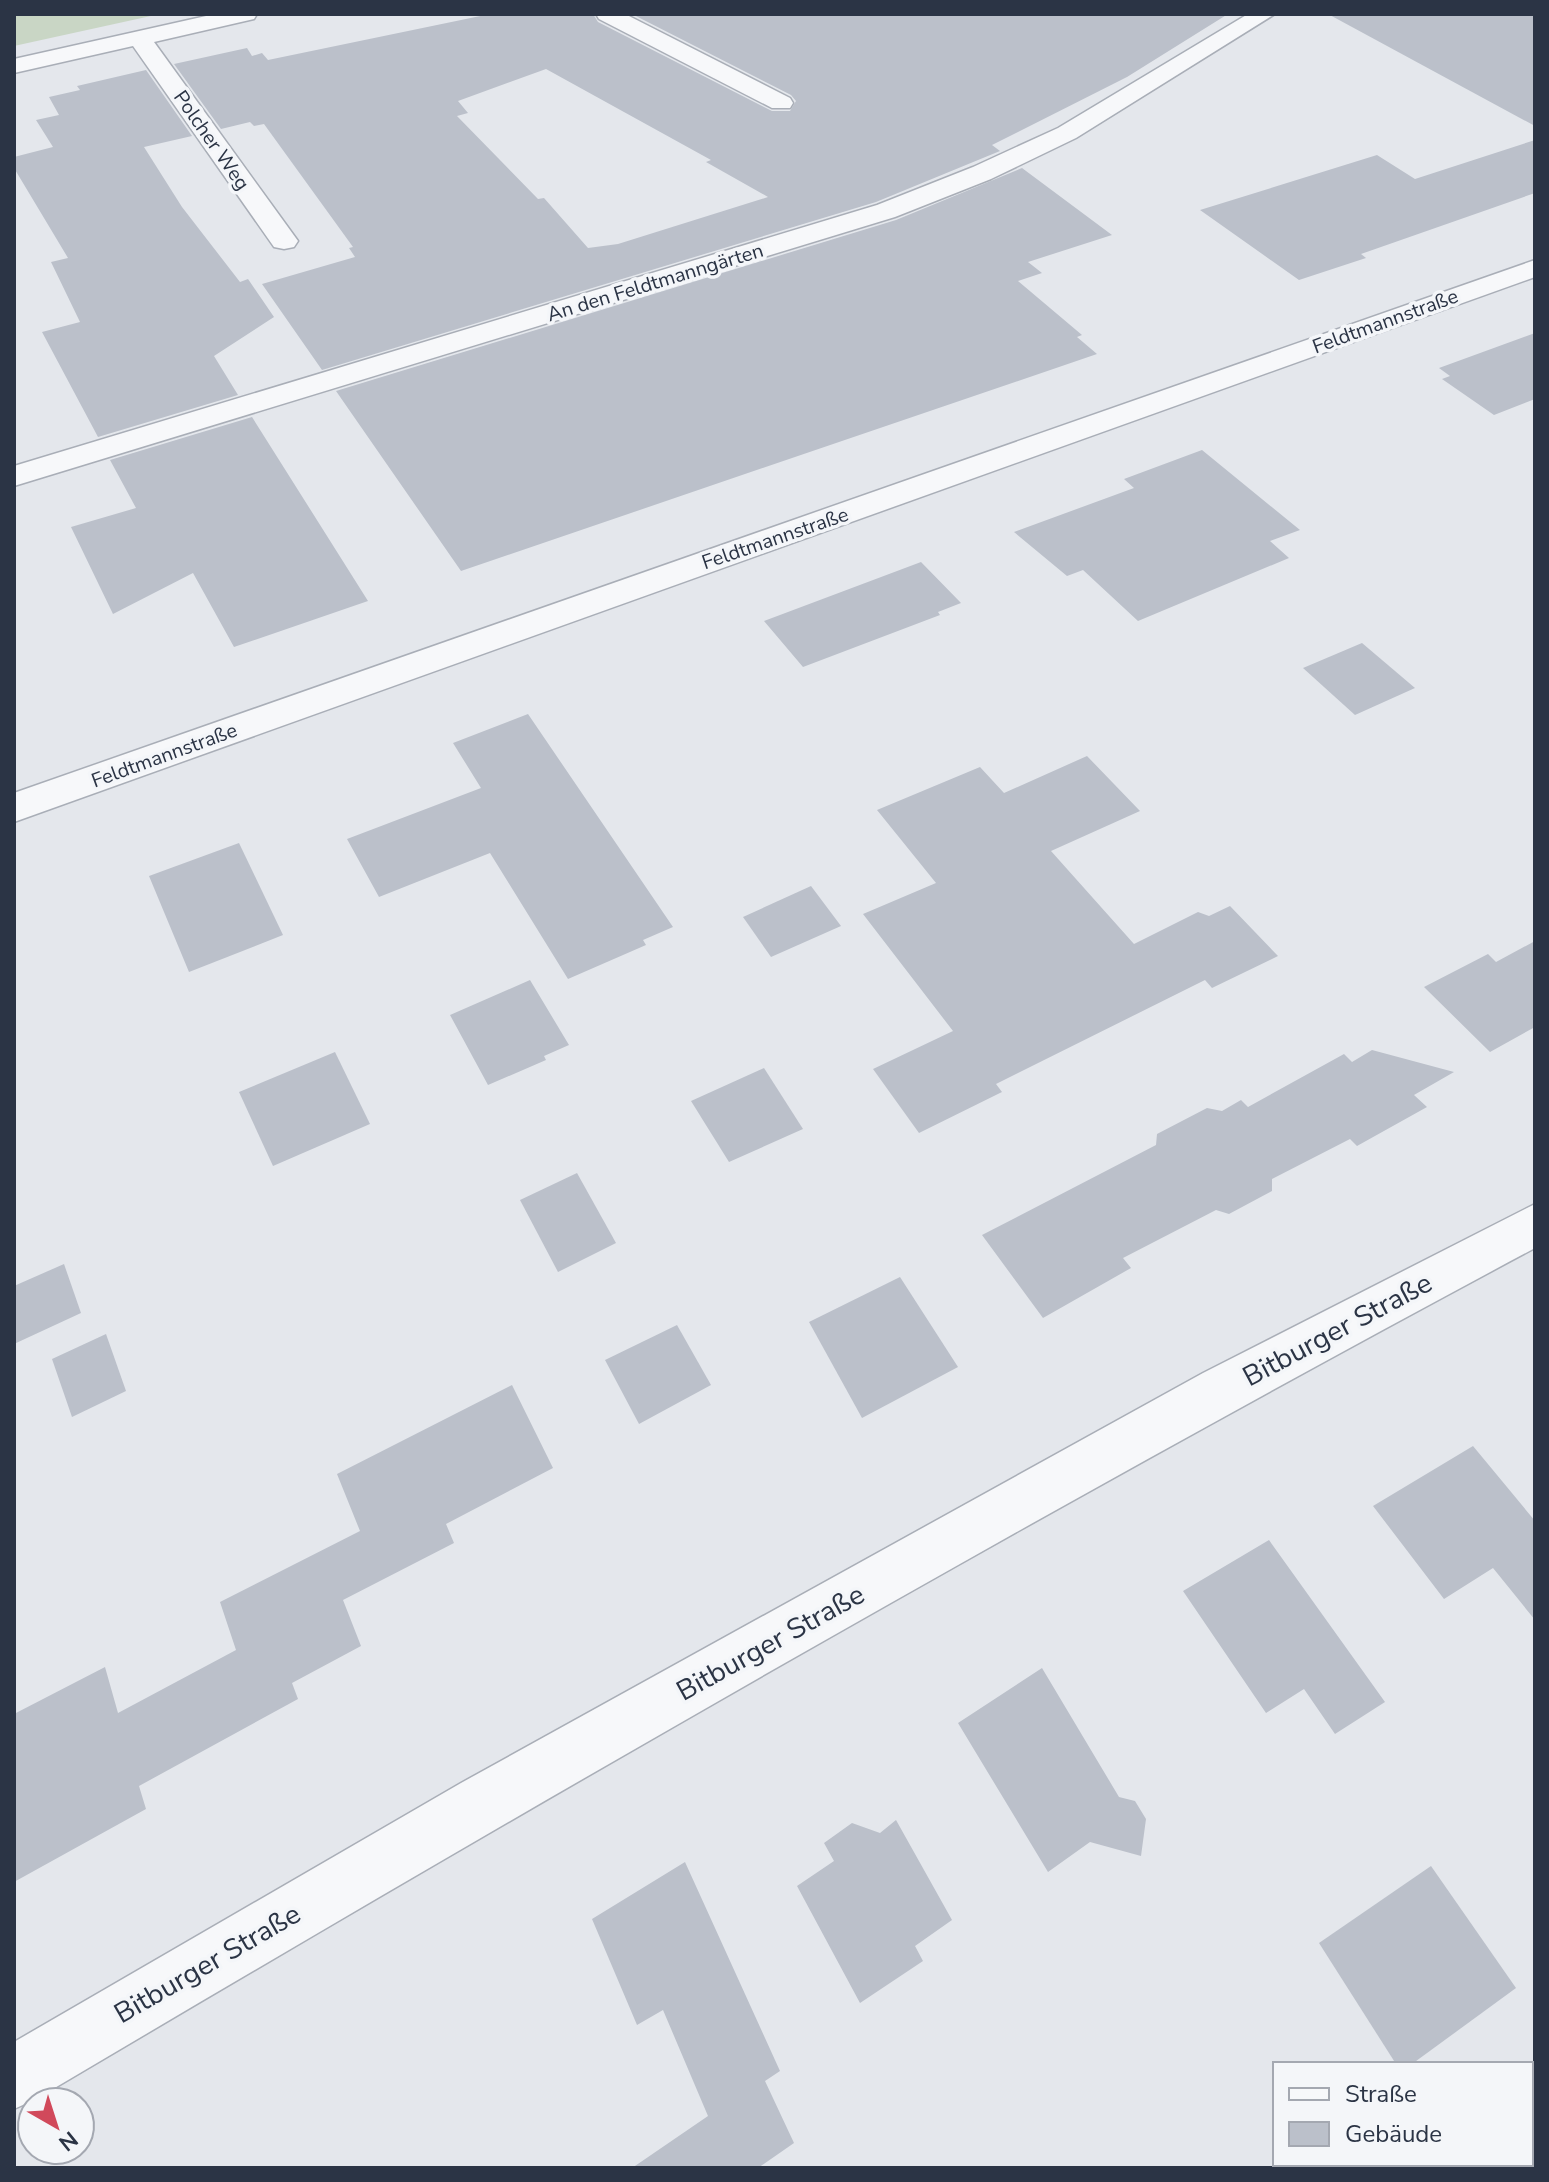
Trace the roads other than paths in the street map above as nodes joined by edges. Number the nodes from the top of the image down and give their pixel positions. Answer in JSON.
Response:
{"nodes":[{"id":1,"x":246,"y":14,"type":"edge"},
{"id":2,"x":607,"y":14,"type":"edge"},
{"id":3,"x":1264,"y":14,"type":"edge"},
{"id":4,"x":140,"y":39,"type":"junction"},
{"id":5,"x":14,"y":66,"type":"edge"},
{"id":6,"x":781,"y":103,"type":"dead end"},
{"id":7,"x":284,"y":241,"type":"dead end"},
{"id":8,"x":1535,"y":268,"type":"edge"},
{"id":9,"x":14,"y":476,"type":"edge"},
{"id":10,"x":14,"y":808,"type":"edge"},
{"id":11,"x":1535,"y":1225,"type":"edge"},
{"id":12,"x":14,"y":2077,"type":"edge"}],
"edges":[{"from":1,"to":4,"type":"street"},
{"from":2,"to":6,"type":"street"},
{"from":3,"to":9,"type":"street","name":"An den Feldtmanngärten"},
{"from":4,"to":5,"type":"street"},
{"from":4,"to":7,"type":"street","name":"Polcher Weg"},
{"from":8,"to":10,"type":"street","name":"Feldtmannstraße"},
{"from":11,"to":12,"type":"street","name":"Bitburger Straße"}]}
